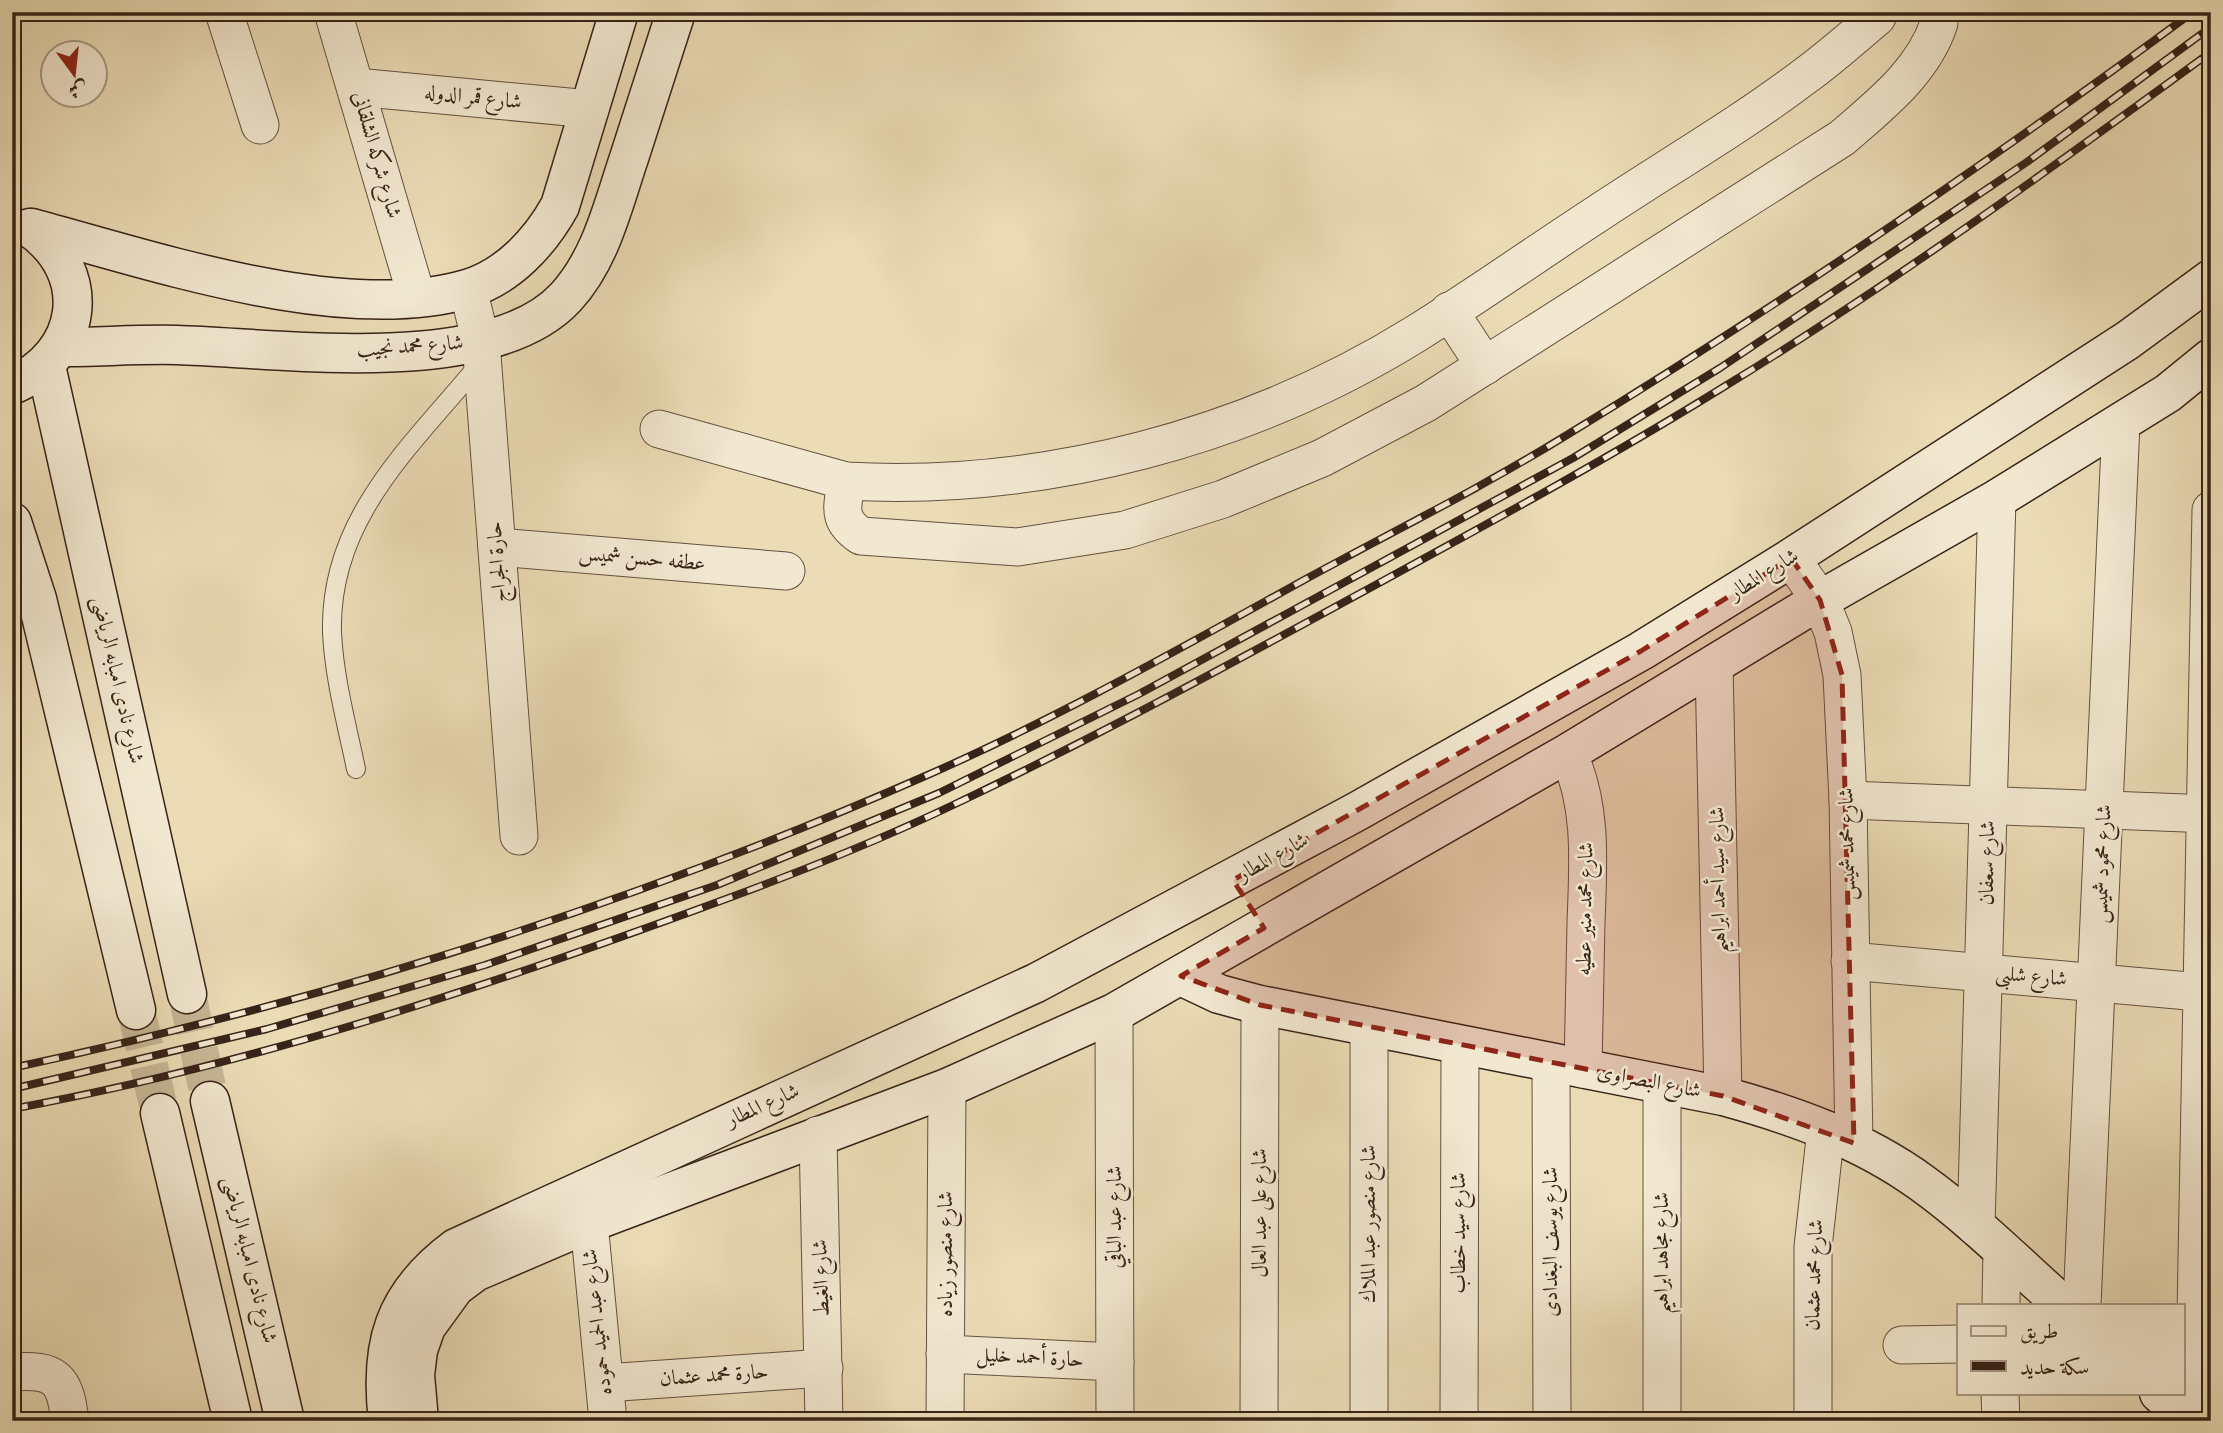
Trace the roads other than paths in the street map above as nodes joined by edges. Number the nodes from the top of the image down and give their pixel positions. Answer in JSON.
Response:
{"nodes":[{"id":1,"x":224,"y":12,"type":"edge"},
{"id":2,"x":333,"y":12,"type":"edge"},
{"id":3,"x":619,"y":12,"type":"edge"},
{"id":4,"x":676,"y":12,"type":"edge"},
{"id":5,"x":1876,"y":15,"type":"edge"},
{"id":6,"x":1942,"y":17,"type":"edge"},
{"id":7,"x":356,"y":87,"type":"junction"},
{"id":8,"x":590,"y":109,"type":"junction"},
{"id":9,"x":260,"y":125,"type":"dead end"},
{"id":10,"x":22,"y":224,"type":"edge"},
{"id":11,"x":2211,"y":279,"type":"edge"},
{"id":12,"x":468,"y":289,"type":"junction"},
{"id":13,"x":417,"y":298,"type":"junction"},
{"id":14,"x":1449,"y":311,"type":"junction"},
{"id":15,"x":482,"y":352,"type":"junction"},
{"id":16,"x":54,"y":356,"type":"junction"},
{"id":17,"x":2211,"y":358,"type":"edge"},
{"id":18,"x":1485,"y":366,"type":"junction"},
{"id":19,"x":12,"y":385,"type":"edge"},
{"id":20,"x":2122,"y":423,"type":"junction"},
{"id":21,"x":659,"y":429,"type":"dead end"},
{"id":22,"x":846,"y":481,"type":"junction"},
{"id":23,"x":1997,"y":499,"type":"junction"},
{"id":24,"x":2211,"y":510,"type":"edge"},
{"id":25,"x":12,"y":522,"type":"edge"},
{"id":26,"x":497,"y":547,"type":"junction"},
{"id":27,"x":1791,"y":558,"type":"junction"},
{"id":28,"x":786,"y":571,"type":"dead end"},
{"id":29,"x":1819,"y":600,"type":"junction"},
{"id":30,"x":1714,"y":664,"type":"junction"},
{"id":31,"x":1568,"y":753,"type":"junction"},
{"id":32,"x":356,"y":769,"type":"dead end"},
{"id":33,"x":1848,"y":800,"type":"junction"},
{"id":34,"x":1989,"y":805,"type":"junction"},
{"id":35,"x":2105,"y":810,"type":"junction"},
{"id":36,"x":2208,"y":814,"type":"edge"},
{"id":37,"x":519,"y":836,"type":"dead end"},
{"id":38,"x":1233,"y":880,"type":"junction"},
{"id":39,"x":1264,"y":928,"type":"junction"},
{"id":40,"x":1850,"y":961,"type":"junction"},
{"id":41,"x":1985,"y":974,"type":"junction"},
{"id":42,"x":1181,"y":976,"type":"junction"},
{"id":43,"x":2098,"y":983,"type":"junction"},
{"id":44,"x":2208,"y":993,"type":"edge"},
{"id":45,"x":187,"y":994,"type":"tunnel mouth"},
{"id":46,"x":1260,"y":1004,"type":"junction"},
{"id":47,"x":136,"y":1010,"type":"tunnel mouth"},
{"id":48,"x":1114,"y":1013,"type":"junction"},
{"id":49,"x":1369,"y":1026,"type":"junction"},
{"id":50,"x":1460,"y":1045,"type":"junction"},
{"id":51,"x":1567,"y":1066,"type":"junction"},
{"id":52,"x":1662,"y":1084,"type":"junction"},
{"id":53,"x":947,"y":1088,"type":"junction"},
{"id":54,"x":1723,"y":1096,"type":"junction"},
{"id":55,"x":210,"y":1101,"type":"tunnel mouth"},
{"id":56,"x":160,"y":1113,"type":"tunnel mouth"},
{"id":57,"x":818,"y":1135,"type":"junction"},
{"id":58,"x":1840,"y":1136,"type":"junction"},
{"id":59,"x":589,"y":1223,"type":"junction"},
{"id":60,"x":1989,"y":1239,"type":"junction"},
{"id":61,"x":2001,"y":1304,"type":"edge"},
{"id":62,"x":2062,"y":1304,"type":"edge"},
{"id":63,"x":2082,"y":1304,"type":"edge"},
{"id":64,"x":2183,"y":1304,"type":"edge"},
{"id":65,"x":1957,"y":1344,"type":"edge"},
{"id":66,"x":1902,"y":1345,"type":"dead end"},
{"id":67,"x":945,"y":1354,"type":"junction"},
{"id":68,"x":1115,"y":1362,"type":"junction"},
{"id":69,"x":824,"y":1368,"type":"junction"},
{"id":70,"x":18,"y":1371,"type":"edge"},
{"id":71,"x":604,"y":1383,"type":"junction"},
{"id":72,"x":2000,"y":1394,"type":"edge"},
{"id":73,"x":70,"y":1421,"type":"edge"},
{"id":74,"x":233,"y":1421,"type":"edge"},
{"id":75,"x":285,"y":1421,"type":"edge"},
{"id":76,"x":388,"y":1421,"type":"edge"},
{"id":77,"x":419,"y":1421,"type":"edge"},
{"id":78,"x":608,"y":1421,"type":"edge"},
{"id":79,"x":824,"y":1421,"type":"edge"},
{"id":80,"x":945,"y":1421,"type":"edge"},
{"id":81,"x":1115,"y":1421,"type":"edge"},
{"id":82,"x":1259,"y":1421,"type":"edge"},
{"id":83,"x":1369,"y":1421,"type":"edge"},
{"id":84,"x":1459,"y":1421,"type":"edge"},
{"id":85,"x":1552,"y":1421,"type":"edge"},
{"id":86,"x":1662,"y":1421,"type":"edge"},
{"id":87,"x":1813,"y":1421,"type":"edge"},
{"id":88,"x":2001,"y":1421,"type":"edge"}],
"edges":[{"from":1,"to":9,"type":"street"},
{"from":2,"to":7,"type":"street","name":"شارع شركه الشلقانى"},
{"from":3,"to":8,"type":"street"},
{"from":4,"to":15,"type":"street","name":"شارع محمد نجيب"},
{"from":5,"to":6,"type":"street"},
{"from":5,"to":14,"type":"street"},
{"from":6,"to":18,"type":"street"},
{"from":7,"to":8,"type":"street","name":"شارع قمر الدوله"},
{"from":7,"to":13,"type":"street","name":"شارع شركه الشلقانى"},
{"from":8,"to":12,"type":"street"},
{"from":10,"to":13,"type":"street"},
{"from":10,"to":16,"type":"street"},
{"from":11,"to":27,"type":"street","name":"شارع المطار"},
{"from":12,"to":13,"type":"street"},
{"from":12,"to":15,"type":"street","name":"حارة الجراج"},
{"from":14,"to":18,"type":"street"},
{"from":14,"to":22,"type":"street"},
{"from":15,"to":16,"type":"street","name":"شارع محمد نجيب"},
{"from":15,"to":26,"type":"street","name":"حارة الجراج"},
{"from":15,"to":32,"type":"lane"},
{"from":16,"to":19,"type":"street"},
{"from":16,"to":45,"type":"street","name":"شارع نادى امبابه الرياضى"},
{"from":17,"to":20,"type":"street"},
{"from":18,"to":22,"type":"street"},
{"from":20,"to":23,"type":"street"},
{"from":20,"to":35,"type":"street","name":"شارع محمود شميس"},
{"from":21,"to":22,"type":"street"},
{"from":23,"to":29,"type":"street"},
{"from":23,"to":34,"type":"street","name":"شارع سعفان"},
{"from":24,"to":36,"type":"street"},
{"from":25,"to":47,"type":"street"},
{"from":26,"to":28,"type":"street","name":"عطفه حسن شميس"},
{"from":26,"to":37,"type":"street","name":"حارة الجراج"},
{"from":27,"to":29,"type":"street","name":"شارع محمد شميس"},
{"from":27,"to":38,"type":"street","name":"شارع المطار"},
{"from":29,"to":30,"type":"street"},
{"from":29,"to":33,"type":"street","name":"شارع محمد شميس"},
{"from":30,"to":31,"type":"street"},
{"from":30,"to":54,"type":"street","name":"شارع سيد أحمد ابراهيم"},
{"from":31,"to":39,"type":"street"},
{"from":31,"to":51,"type":"street","name":"شارع محمد منير عطيه"},
{"from":33,"to":34,"type":"street"},
{"from":33,"to":40,"type":"street","name":"شارع محمد شميس"},
{"from":34,"to":35,"type":"street"},
{"from":34,"to":41,"type":"street","name":"شارع سعفان"},
{"from":35,"to":36,"type":"street"},
{"from":35,"to":43,"type":"street","name":"شارع محمود شميس"},
{"from":36,"to":44,"type":"street"},
{"from":38,"to":39,"type":"street"},
{"from":38,"to":76,"type":"street","name":"شارع المطار"},
{"from":39,"to":42,"type":"street"},
{"from":40,"to":41,"type":"street","name":"شارع شلبى"},
{"from":40,"to":58,"type":"street","name":"شارع محمد شميس"},
{"from":41,"to":43,"type":"street","name":"شارع شلبى"},
{"from":41,"to":60,"type":"street","name":"شارع سعفان"},
{"from":42,"to":46,"type":"street","name":"شارع البصراوى"},
{"from":42,"to":48,"type":"street"},
{"from":43,"to":44,"type":"street","name":"شارع شلبى"},
{"from":43,"to":63,"type":"street","name":"شارع محمود شميس"},
{"from":44,"to":64,"type":"street"},
{"from":46,"to":49,"type":"street","name":"شارع البصراوى"},
{"from":46,"to":82,"type":"street","name":"شارع على عبد العال"},
{"from":48,"to":53,"type":"street"},
{"from":48,"to":68,"type":"street","name":"شارع عبد الباقي"},
{"from":49,"to":50,"type":"street","name":"شارع البصراوى"},
{"from":49,"to":83,"type":"street","name":"شارع منصور عبد الملاك"},
{"from":50,"to":51,"type":"street","name":"شارع البصراوى"},
{"from":50,"to":84,"type":"street","name":"شارع سيد خطاب"},
{"from":51,"to":52,"type":"street","name":"شارع البصراوى"},
{"from":51,"to":85,"type":"street","name":"شارع يوسف البغدادى"},
{"from":52,"to":54,"type":"street","name":"شارع البصراوى"},
{"from":52,"to":86,"type":"street","name":"شارع مجاهد ابراهيم"},
{"from":53,"to":57,"type":"street"},
{"from":53,"to":67,"type":"street","name":"شارع منصور زياده"},
{"from":54,"to":58,"type":"street","name":"شارع البصراوى"},
{"from":55,"to":75,"type":"street","name":"شارع نادى امبابه الرياضى"},
{"from":56,"to":74,"type":"street"},
{"from":57,"to":59,"type":"street"},
{"from":57,"to":69,"type":"street","name":"شارع الغيط"},
{"from":58,"to":60,"type":"street","name":"شارع البصراوى"},
{"from":58,"to":87,"type":"street","name":"شارع محمد عثمان"},
{"from":59,"to":71,"type":"street","name":"شارع عبد الحميد حموده"},
{"from":59,"to":77,"type":"street"},
{"from":60,"to":61,"type":"street","name":"شارع سعفان"},
{"from":60,"to":62,"type":"street","name":"شارع البصراوى"},
{"from":65,"to":66,"type":"street"},
{"from":67,"to":68,"type":"street","name":"حارة أحمد خليل"},
{"from":67,"to":80,"type":"street","name":"شارع منصور زياده"},
{"from":68,"to":81,"type":"street","name":"شارع عبد الباقي"},
{"from":69,"to":71,"type":"street","name":"حارة محمد عثمان"},
{"from":69,"to":79,"type":"street","name":"شارع الغيط"},
{"from":70,"to":73,"type":"street"},
{"from":71,"to":78,"type":"street","name":"شارع عبد الحميد حموده"},
{"from":72,"to":88,"type":"street"}]}
